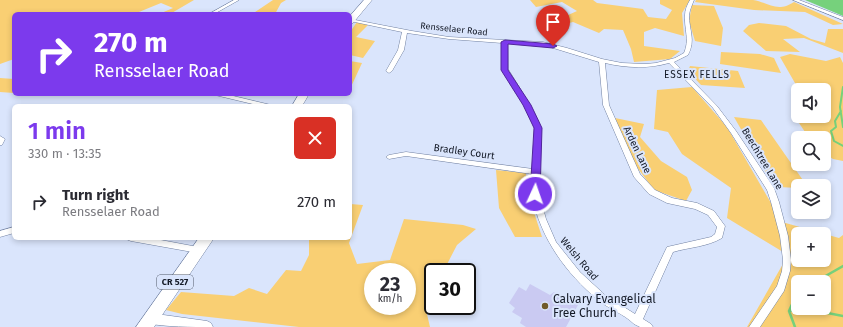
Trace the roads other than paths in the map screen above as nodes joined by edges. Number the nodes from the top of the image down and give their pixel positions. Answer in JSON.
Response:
{"nodes":[{"id":1,"x":237,"y":0,"type":"edge"},
{"id":2,"x":368,"y":0,"type":"edge"},
{"id":3,"x":692,"y":0,"type":"edge"},
{"id":4,"x":795,"y":0,"type":"edge"},
{"id":5,"x":215,"y":12,"type":"edge"},
{"id":6,"x":352,"y":19,"type":"edge"},
{"id":7,"x":843,"y":19,"type":"edge"},
{"id":8,"x":352,"y":21,"type":"edge"},
{"id":9,"x":405,"y":31,"type":"junction"},
{"id":10,"x":505,"y":42,"type":"junction"},
{"id":11,"x":602,"y":61,"type":"junction"},
{"id":12,"x":671,"y":62,"type":"junction"},
{"id":13,"x":389,"y":71,"type":"dead end"},
{"id":14,"x":226,"y":96,"type":"edge"},
{"id":15,"x":260,"y":104,"type":"edge"},
{"id":16,"x":0,"y":138,"type":"edge"},
{"id":17,"x":0,"y":144,"type":"edge"},
{"id":18,"x":389,"y":157,"type":"dead end"},
{"id":19,"x":536,"y":172,"type":"junction"},
{"id":20,"x":12,"y":231,"type":"edge"},
{"id":21,"x":0,"y":234,"type":"edge"},
{"id":22,"x":155,"y":240,"type":"edge"},
{"id":23,"x":202,"y":244,"type":"edge"},
{"id":24,"x":637,"y":321,"type":"junction"},
{"id":25,"x":146,"y":323,"type":"edge"},
{"id":26,"x":207,"y":327,"type":"edge"},
{"id":27,"x":648,"y":327,"type":"edge"},
{"id":28,"x":754,"y":327,"type":"edge"}],
"edges":[{"from":1,"to":5,"type":"street"},
{"from":2,"to":6,"type":"main road"},
{"from":3,"to":12,"type":"street","name":"Rensselaer Road"},
{"from":4,"to":7,"type":"street"},
{"from":8,"to":9,"type":"street","name":"Rensselaer Road"},
{"from":9,"to":10,"type":"street","name":"Rensselaer Road"},
{"from":9,"to":13,"type":"street"},
{"from":10,"to":11,"type":"street","name":"Rensselaer Road"},
{"from":10,"to":19,"type":"street","name":"Welsh Road"},
{"from":11,"to":12,"type":"street","name":"Rensselaer Road"},
{"from":11,"to":24,"type":"street","name":"Arden Lane"},
{"from":12,"to":28,"type":"street","name":"Beechtree Lane"},
{"from":14,"to":15,"type":"street"},
{"from":16,"to":17,"type":"street"},
{"from":18,"to":19,"type":"street","name":"Bradley Court"},
{"from":19,"to":24,"type":"street","name":"Welsh Road"},
{"from":20,"to":21,"type":"street"},
{"from":22,"to":23,"type":"street"},
{"from":23,"to":25,"type":"main road","number":"CR 527"},
{"from":24,"to":27,"type":"street","name":"Welsh Road"},
{"from":25,"to":26,"type":"street"}]}
